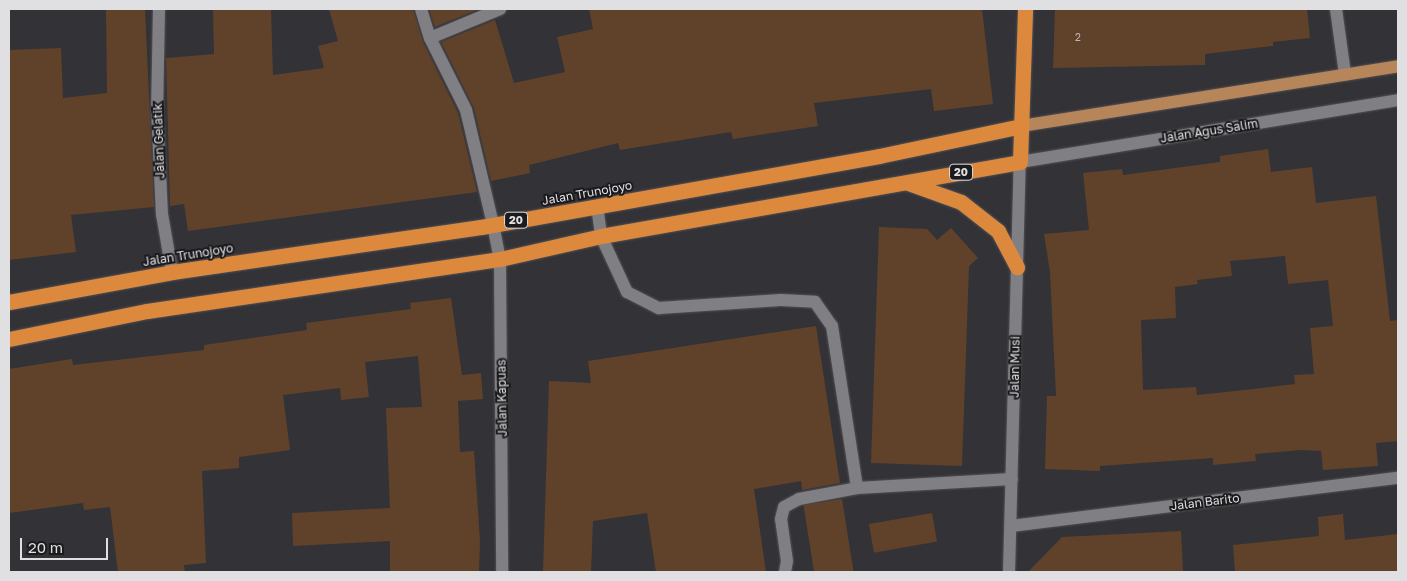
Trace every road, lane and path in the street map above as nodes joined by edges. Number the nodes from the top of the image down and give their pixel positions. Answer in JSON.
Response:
{"nodes":[{"id":1,"x":159,"y":9,"type":"edge"},
{"id":2,"x":421,"y":9,"type":"edge"},
{"id":3,"x":500,"y":9,"type":"edge"},
{"id":4,"x":1025,"y":9,"type":"edge"},
{"id":5,"x":1336,"y":9,"type":"edge"},
{"id":6,"x":430,"y":38,"type":"junction"},
{"id":7,"x":1398,"y":66,"type":"edge"},
{"id":8,"x":1345,"y":74,"type":"junction"},
{"id":9,"x":1398,"y":100,"type":"edge"},
{"id":10,"x":1021,"y":126,"type":"junction"},
{"id":11,"x":1020,"y":162,"type":"junction"},
{"id":12,"x":901,"y":182,"type":"junction"},
{"id":13,"x":597,"y":206,"type":"junction"},
{"id":14,"x":494,"y":224,"type":"junction"},
{"id":15,"x":601,"y":236,"type":"junction"},
{"id":16,"x":500,"y":259,"type":"junction"},
{"id":17,"x":1017,"y":267,"type":"junction"},
{"id":18,"x":172,"y":272,"type":"junction"},
{"id":19,"x":9,"y":302,"type":"edge"},
{"id":20,"x":9,"y":339,"type":"edge"},
{"id":21,"x":1398,"y":478,"type":"edge"},
{"id":22,"x":1012,"y":479,"type":"junction"},
{"id":23,"x":857,"y":488,"type":"junction"},
{"id":24,"x":1011,"y":526,"type":"junction"},
{"id":25,"x":502,"y":572,"type":"edge"},
{"id":26,"x":785,"y":572,"type":"edge"},
{"id":27,"x":1008,"y":572,"type":"edge"}],
"edges":[{"from":1,"to":18,"type":"street","name":"Jalan Gelatik"},
{"from":2,"to":6,"type":"street","name":"Jalan Kapuas"},
{"from":3,"to":6,"type":"street"},
{"from":4,"to":10,"type":"highway"},
{"from":5,"to":8,"type":"street"},
{"from":6,"to":14,"type":"street","name":"Jalan Kapuas"},
{"from":7,"to":8,"type":"main road"},
{"from":8,"to":10,"type":"main road"},
{"from":9,"to":11,"type":"street","name":"Jalan Agus Salim"},
{"from":10,"to":11,"type":"highway"},
{"from":10,"to":13,"type":"highway","name":"Jalan Trunojoyo","number":"20"},
{"from":11,"to":12,"type":"highway","number":"20"},
{"from":11,"to":17,"type":"street","name":"Jalan Musi"},
{"from":12,"to":15,"type":"highway","number":"20"},
{"from":12,"to":17,"type":"highway"},
{"from":13,"to":14,"type":"highway","name":"Jalan Trunojoyo","number":"20"},
{"from":13,"to":15,"type":"street"},
{"from":14,"to":16,"type":"street","name":"Jalan Kapuas"},
{"from":14,"to":18,"type":"highway","name":"Jalan Trunojoyo","number":"20"},
{"from":15,"to":16,"type":"highway","number":"20"},
{"from":15,"to":23,"type":"street"},
{"from":16,"to":20,"type":"highway","number":"20"},
{"from":16,"to":25,"type":"street","name":"Jalan Kapuas"},
{"from":17,"to":22,"type":"street","name":"Jalan Musi"},
{"from":18,"to":19,"type":"highway","name":"Jalan Trunojoyo","number":"20"},
{"from":21,"to":24,"type":"street","name":"Jalan Barito"},
{"from":22,"to":23,"type":"street"},
{"from":22,"to":24,"type":"street","name":"Jalan Musi"},
{"from":23,"to":26,"type":"street"},
{"from":24,"to":27,"type":"street","name":"Jalan Musi"}]}
